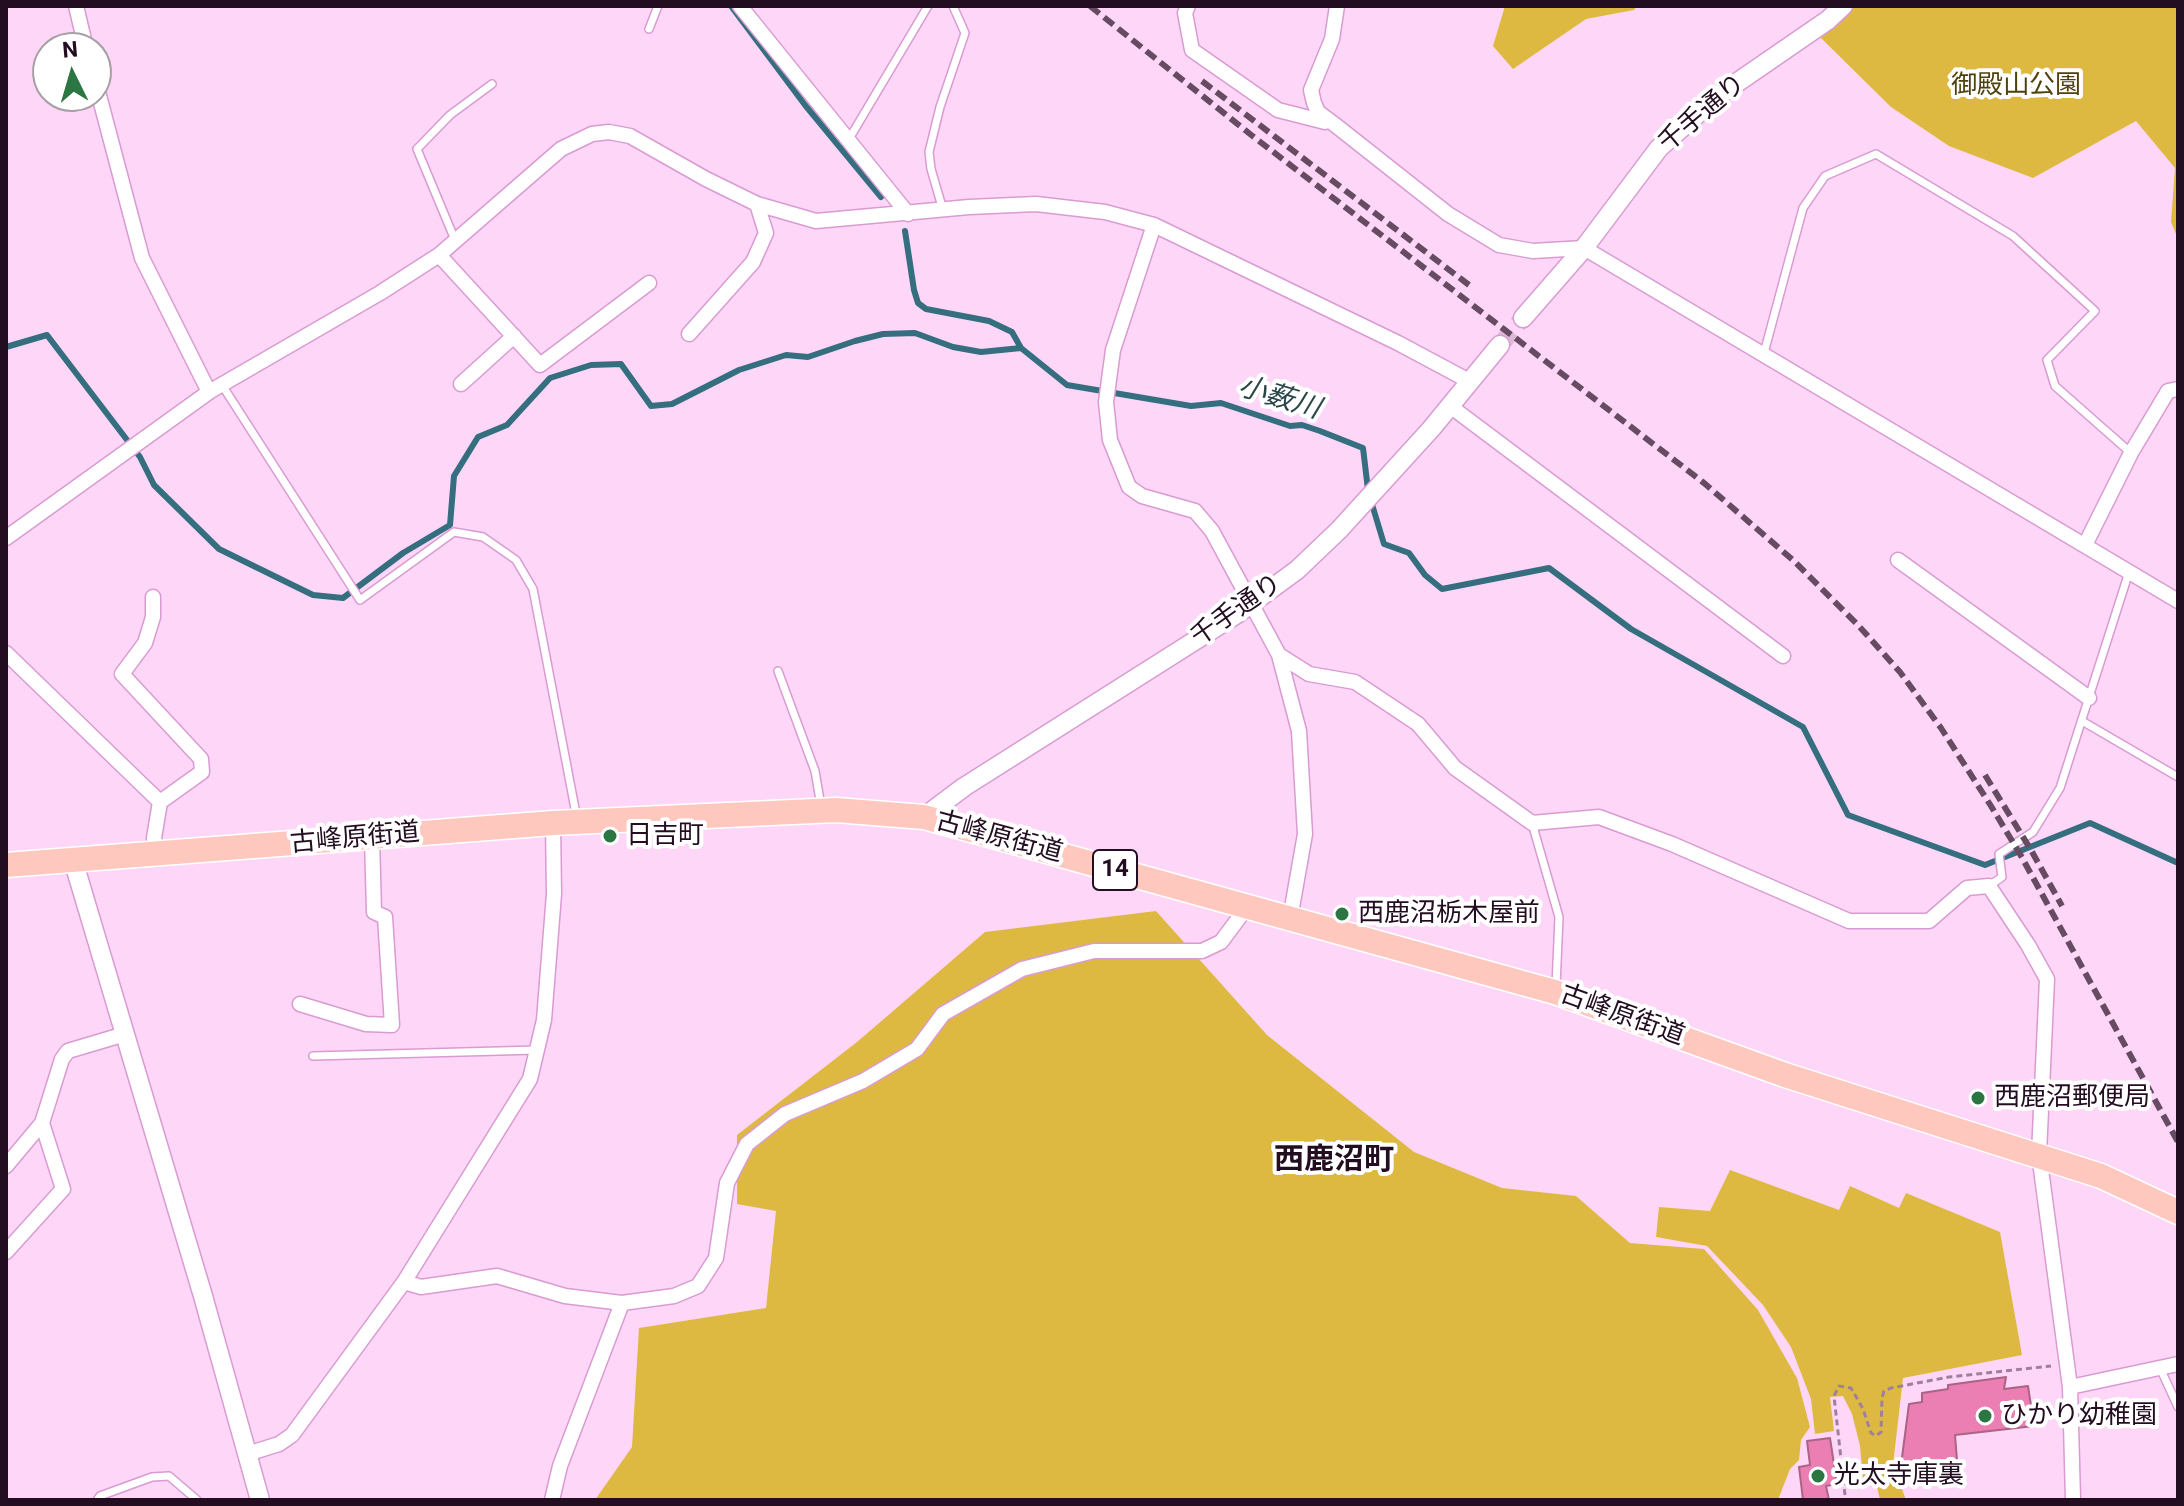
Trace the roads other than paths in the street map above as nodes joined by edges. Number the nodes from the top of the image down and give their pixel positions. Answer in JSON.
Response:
{"nodes":[{"id":1,"x":76,"y":6,"type":"edge"},
{"id":2,"x":658,"y":6,"type":"edge"},
{"id":3,"x":740,"y":6,"type":"edge"},
{"id":4,"x":928,"y":6,"type":"edge"},
{"id":5,"x":953,"y":6,"type":"edge"},
{"id":6,"x":1188,"y":6,"type":"edge"},
{"id":7,"x":1337,"y":6,"type":"edge"},
{"id":8,"x":1843,"y":6,"type":"edge"},
{"id":9,"x":649,"y":29,"type":"dead end"},
{"id":10,"x":82,"y":32,"type":"edge"},
{"id":11,"x":492,"y":84,"type":"dead end"},
{"id":12,"x":103,"y":112,"type":"edge"},
{"id":13,"x":1337,"y":127,"type":"junction"},
{"id":14,"x":848,"y":141,"type":"junction"},
{"id":15,"x":757,"y":204,"type":"junction"},
{"id":16,"x":943,"y":211,"type":"junction"},
{"id":17,"x":908,"y":214,"type":"junction"},
{"id":18,"x":1154,"y":225,"type":"junction"},
{"id":19,"x":455,"y":240,"type":"junction"},
{"id":20,"x":1584,"y":248,"type":"junction"},
{"id":21,"x":439,"y":255,"type":"junction"},
{"id":22,"x":649,"y":283,"type":"dead end"},
{"id":23,"x":1523,"y":318,"type":"tunnel mouth"},
{"id":24,"x":689,"y":334,"type":"dead end"},
{"id":25,"x":514,"y":336,"type":"junction"},
{"id":26,"x":1500,"y":345,"type":"tunnel mouth"},
{"id":27,"x":1764,"y":353,"type":"junction"},
{"id":28,"x":1471,"y":382,"type":"junction"},
{"id":29,"x":461,"y":384,"type":"dead end"},
{"id":30,"x":215,"y":389,"type":"junction"},
{"id":31,"x":2178,"y":389,"type":"edge"},
{"id":32,"x":1450,"y":406,"type":"junction"},
{"id":33,"x":2131,"y":453,"type":"junction"},
{"id":34,"x":6,"y":538,"type":"edge"},
{"id":35,"x":2085,"y":545,"type":"junction"},
{"id":36,"x":1898,"y":560,"type":"dead end"},
{"id":37,"x":2129,"y":572,"type":"junction"},
{"id":38,"x":153,"y":597,"type":"dead end"},
{"id":39,"x":1252,"y":601,"type":"junction"},
{"id":40,"x":2178,"y":601,"type":"edge"},
{"id":41,"x":6,"y":653,"type":"edge"},
{"id":42,"x":1279,"y":655,"type":"junction"},
{"id":43,"x":1783,"y":656,"type":"dead end"},
{"id":44,"x":778,"y":671,"type":"dead end"},
{"id":45,"x":2089,"y":698,"type":"junction"},
{"id":46,"x":2082,"y":721,"type":"junction"},
{"id":47,"x":2178,"y":777,"type":"edge"},
{"id":48,"x":160,"y":802,"type":"junction"},
{"id":49,"x":821,"y":810,"type":"junction"},
{"id":50,"x":924,"y":817,"type":"junction"},
{"id":51,"x":577,"y":822,"type":"junction"},
{"id":52,"x":553,"y":823,"type":"junction"},
{"id":53,"x":1532,"y":823,"type":"junction"},
{"id":54,"x":372,"y":837,"type":"junction"},
{"id":55,"x":157,"y":855,"type":"junction"},
{"id":56,"x":73,"y":860,"type":"junction"},
{"id":57,"x":6,"y":865,"type":"edge"},
{"id":58,"x":1989,"y":886,"type":"junction"},
{"id":59,"x":1247,"y":907,"type":"junction"},
{"id":60,"x":1290,"y":919,"type":"junction"},
{"id":61,"x":1555,"y":992,"type":"junction"},
{"id":62,"x":300,"y":1004,"type":"dead end"},
{"id":63,"x":125,"y":1034,"type":"junction"},
{"id":64,"x":537,"y":1050,"type":"junction"},
{"id":65,"x":313,"y":1056,"type":"dead end"},
{"id":66,"x":42,"y":1123,"type":"junction"},
{"id":67,"x":2039,"y":1154,"type":"junction"},
{"id":68,"x":6,"y":1166,"type":"edge"},
{"id":69,"x":2178,"y":1212,"type":"edge"},
{"id":70,"x":6,"y":1252,"type":"edge"},
{"id":71,"x":404,"y":1282,"type":"junction"},
{"id":72,"x":622,"y":1303,"type":"junction"},
{"id":73,"x":2178,"y":1364,"type":"edge"},
{"id":74,"x":2160,"y":1368,"type":"junction"},
{"id":75,"x":2070,"y":1387,"type":"junction"},
{"id":76,"x":2178,"y":1407,"type":"edge"},
{"id":77,"x":247,"y":1454,"type":"junction"},
{"id":78,"x":97,"y":1500,"type":"edge"},
{"id":79,"x":197,"y":1500,"type":"edge"},
{"id":80,"x":260,"y":1500,"type":"edge"},
{"id":81,"x":552,"y":1500,"type":"edge"},
{"id":82,"x":2073,"y":1500,"type":"edge"}],
"edges":[{"from":1,"to":10,"type":"street"},
{"from":2,"to":9,"type":"lane"},
{"from":3,"to":14,"type":"street"},
{"from":4,"to":14,"type":"lane"},
{"from":5,"to":16,"type":"lane"},
{"from":6,"to":13,"type":"street"},
{"from":7,"to":13,"type":"street"},
{"from":8,"to":20,"type":"street","name":"千手通り"},
{"from":11,"to":19,"type":"lane"},
{"from":12,"to":30,"type":"street"},
{"from":13,"to":20,"type":"street"},
{"from":14,"to":17,"type":"street"},
{"from":15,"to":17,"type":"street"},
{"from":15,"to":19,"type":"street"},
{"from":15,"to":24,"type":"street"},
{"from":16,"to":17,"type":"street"},
{"from":16,"to":18,"type":"street"},
{"from":18,"to":28,"type":"street"},
{"from":18,"to":39,"type":"street"},
{"from":19,"to":21,"type":"street"},
{"from":20,"to":23,"type":"street","name":"千手通り"},
{"from":20,"to":27,"type":"street"},
{"from":21,"to":25,"type":"street"},
{"from":21,"to":30,"type":"street"},
{"from":22,"to":25,"type":"street"},
{"from":25,"to":29,"type":"street"},
{"from":26,"to":28,"type":"street","name":"千手通り"},
{"from":27,"to":33,"type":"lane"},
{"from":27,"to":35,"type":"street"},
{"from":28,"to":32,"type":"street","name":"千手通り"},
{"from":30,"to":34,"type":"street"},
{"from":30,"to":51,"type":"lane"},
{"from":31,"to":33,"type":"street"},
{"from":32,"to":39,"type":"street","name":"千手通り"},
{"from":32,"to":43,"type":"street"},
{"from":33,"to":35,"type":"street"},
{"from":35,"to":37,"type":"street"},
{"from":36,"to":45,"type":"street"},
{"from":37,"to":40,"type":"street"},
{"from":37,"to":45,"type":"lane"},
{"from":38,"to":48,"type":"street"},
{"from":39,"to":42,"type":"street"},
{"from":39,"to":50,"type":"street","name":"千手通り"},
{"from":41,"to":48,"type":"street"},
{"from":42,"to":53,"type":"street"},
{"from":42,"to":60,"type":"street"},
{"from":44,"to":49,"type":"lane"},
{"from":45,"to":46,"type":"lane"},
{"from":46,"to":47,"type":"lane"},
{"from":46,"to":58,"type":"lane"},
{"from":48,"to":55,"type":"street"},
{"from":49,"to":50,"type":"main road","name":"古峰原街道","number":"14"},
{"from":49,"to":51,"type":"main road","name":"古峰原街道","number":"14"},
{"from":50,"to":59,"type":"main road","name":"古峰原街道","number":"14"},
{"from":51,"to":52,"type":"main road","name":"古峰原街道","number":"14"},
{"from":52,"to":54,"type":"main road","name":"古峰原街道","number":"14"},
{"from":52,"to":64,"type":"street"},
{"from":53,"to":58,"type":"street"},
{"from":53,"to":61,"type":"lane"},
{"from":54,"to":55,"type":"main road","name":"古峰原街道","number":"14"},
{"from":54,"to":62,"type":"street"},
{"from":55,"to":56,"type":"main road","name":"古峰原街道","number":"14"},
{"from":56,"to":57,"type":"main road","name":"古峰原街道","number":"14"},
{"from":56,"to":63,"type":"street"},
{"from":58,"to":67,"type":"street"},
{"from":59,"to":60,"type":"main road","name":"古峰原街道","number":"14"},
{"from":59,"to":72,"type":"street"},
{"from":60,"to":61,"type":"main road","name":"古峰原街道","number":"14"},
{"from":61,"to":67,"type":"main road","name":"古峰原街道","number":"14"},
{"from":63,"to":66,"type":"street"},
{"from":63,"to":77,"type":"street"},
{"from":64,"to":65,"type":"lane"},
{"from":64,"to":71,"type":"street"},
{"from":66,"to":68,"type":"street"},
{"from":66,"to":70,"type":"street"},
{"from":67,"to":69,"type":"main road","name":"古峰原街道","number":"14"},
{"from":67,"to":75,"type":"street"},
{"from":71,"to":72,"type":"street"},
{"from":71,"to":77,"type":"street"},
{"from":72,"to":81,"type":"street"},
{"from":73,"to":74,"type":"street"},
{"from":74,"to":75,"type":"street"},
{"from":74,"to":76,"type":"lane"},
{"from":75,"to":82,"type":"street"},
{"from":77,"to":80,"type":"street"},
{"from":78,"to":79,"type":"lane"}]}
